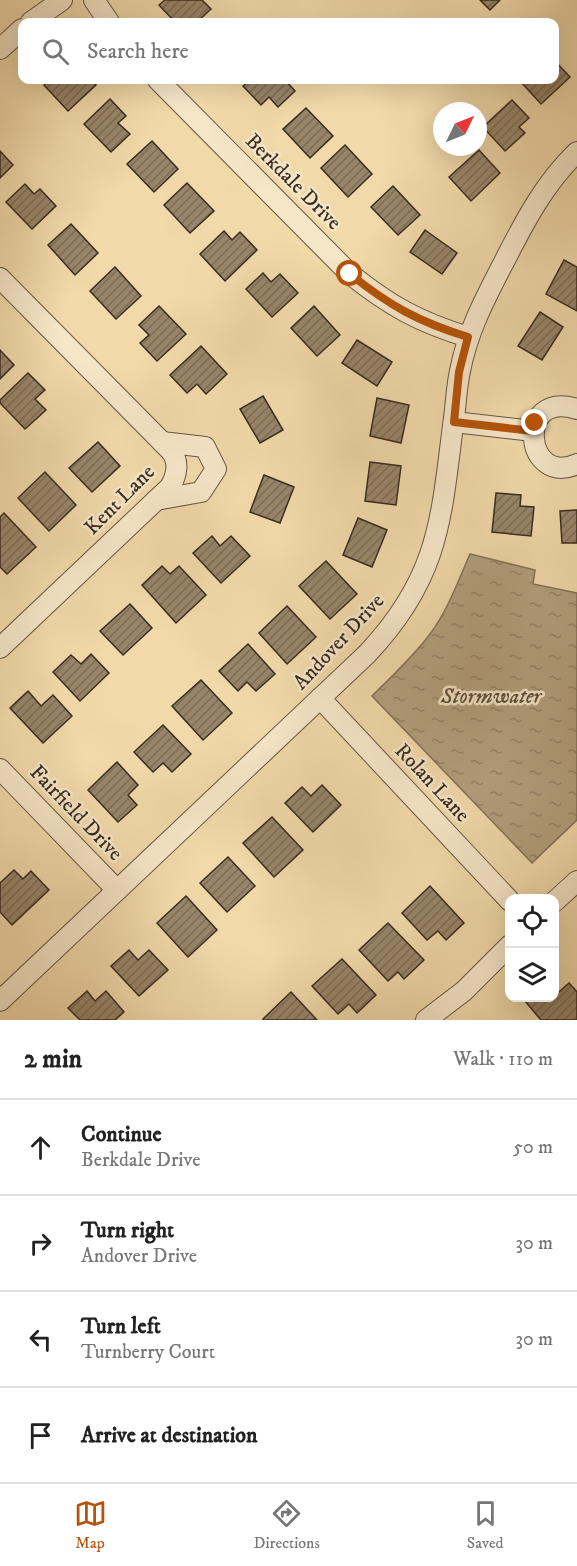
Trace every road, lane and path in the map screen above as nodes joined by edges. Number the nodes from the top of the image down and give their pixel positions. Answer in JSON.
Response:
{"nodes":[{"id":1,"x":62,"y":0,"type":"edge"},
{"id":2,"x":94,"y":0,"type":"edge"},
{"id":3,"x":37,"y":18,"type":"edge"},
{"id":4,"x":106,"y":18,"type":"edge"},
{"id":5,"x":18,"y":33,"type":"edge"},
{"id":6,"x":0,"y":50,"type":"edge"},
{"id":7,"x":162,"y":84,"type":"edge"},
{"id":8,"x":577,"y":152,"type":"edge"},
{"id":9,"x":0,"y":278,"type":"edge"},
{"id":10,"x":468,"y":337,"type":"junction"},
{"id":11,"x":577,"y":409,"type":"edge"},
{"id":12,"x":454,"y":422,"type":"junction"},
{"id":13,"x":533,"y":431,"type":"junction"},
{"id":14,"x":162,"y":442,"type":"junction"},
{"id":15,"x":577,"y":464,"type":"edge"},
{"id":16,"x":156,"y":500,"type":"junction"},
{"id":17,"x":0,"y":648,"type":"edge"},
{"id":18,"x":320,"y":698,"type":"junction"},
{"id":19,"x":0,"y":769,"type":"edge"},
{"id":20,"x":577,"y":881,"type":"edge"},
{"id":21,"x":117,"y":890,"type":"junction"},
{"id":22,"x":505,"y":896,"type":"edge"},
{"id":23,"x":559,"y":898,"type":"edge"},
{"id":24,"x":507,"y":948,"type":"edge"},
{"id":25,"x":0,"y":1001,"type":"edge"},
{"id":26,"x":426,"y":1020,"type":"edge"}],
"edges":[{"from":1,"to":3,"type":"street"},
{"from":2,"to":4,"type":"street"},
{"from":5,"to":6,"type":"street"},
{"from":7,"to":10,"type":"street","name":"Berkdale Drive"},
{"from":8,"to":10,"type":"street","name":"Andover Drive"},
{"from":9,"to":14,"type":"street","name":"Kent Lane"},
{"from":10,"to":12,"type":"street","name":"Andover Drive"},
{"from":11,"to":13,"type":"street"},
{"from":12,"to":13,"type":"street"},
{"from":12,"to":18,"type":"street","name":"Andover Drive"},
{"from":13,"to":15,"type":"street"},
{"from":14,"to":16,"type":"street","name":"Kent Lane"},
{"from":14,"to":16,"type":"street"},
{"from":16,"to":17,"type":"street","name":"Kent Lane"},
{"from":18,"to":21,"type":"street","name":"Andover Drive"},
{"from":18,"to":22,"type":"street","name":"Rolan Lane"},
{"from":19,"to":21,"type":"street","name":"Fairfield Drive"},
{"from":20,"to":23,"type":"street"},
{"from":21,"to":25,"type":"street","name":"Andover Drive"},
{"from":24,"to":26,"type":"street"}]}
